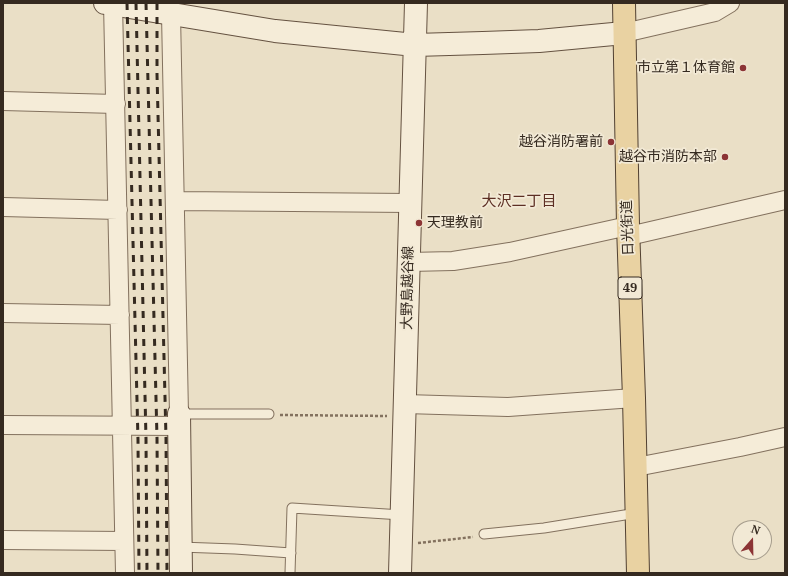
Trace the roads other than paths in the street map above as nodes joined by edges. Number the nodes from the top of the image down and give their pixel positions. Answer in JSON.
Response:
{"nodes":[{"id":1,"x":110,"y":3,"type":"edge"},
{"id":2,"x":416,"y":3,"type":"edge"},
{"id":3,"x":624,"y":3,"type":"edge"},
{"id":4,"x":730,"y":3,"type":"edge"},
{"id":5,"x":170,"y":10,"type":"edge"},
{"id":6,"x":624,"y":33,"type":"junction"},
{"id":7,"x":415,"y":45,"type":"junction"},
{"id":8,"x":3,"y":101,"type":"edge"},
{"id":9,"x":116,"y":104,"type":"junction"},
{"id":10,"x":785,"y":200,"type":"edge"},
{"id":11,"x":176,"y":201,"type":"junction"},
{"id":12,"x":410,"y":203,"type":"junction"},
{"id":13,"x":3,"y":207,"type":"edge"},
{"id":14,"x":118,"y":210,"type":"junction"},
{"id":15,"x":628,"y":231,"type":"junction"},
{"id":16,"x":409,"y":262,"type":"junction"},
{"id":17,"x":3,"y":313,"type":"edge"},
{"id":18,"x":120,"y":316,"type":"junction"},
{"id":19,"x":634,"y":398,"type":"junction"},
{"id":20,"x":405,"y":410,"type":"junction"},
{"id":21,"x":269,"y":414,"type":"road end"},
{"id":22,"x":180,"y":420,"type":"junction"},
{"id":23,"x":3,"y":425,"type":"edge"},
{"id":24,"x":122,"y":426,"type":"junction"},
{"id":25,"x":785,"y":437,"type":"edge"},
{"id":26,"x":636,"y":467,"type":"junction"},
{"id":27,"x":637,"y":513,"type":"junction"},
{"id":28,"x":402,"y":515,"type":"junction"},
{"id":29,"x":484,"y":534,"type":"road end"},
{"id":30,"x":3,"y":540,"type":"edge"},
{"id":31,"x":124,"y":541,"type":"junction"},
{"id":32,"x":180,"y":547,"type":"junction"},
{"id":33,"x":291,"y":553,"type":"junction"},
{"id":34,"x":125,"y":573,"type":"edge"},
{"id":35,"x":181,"y":573,"type":"edge"},
{"id":36,"x":290,"y":573,"type":"edge"},
{"id":37,"x":400,"y":573,"type":"edge"},
{"id":38,"x":638,"y":573,"type":"edge"}],
"edges":[{"from":1,"to":5,"type":"street"},
{"from":1,"to":9,"type":"street"},
{"from":2,"to":7,"type":"street","name":"大野島越谷線"},
{"from":3,"to":6,"type":"main road","name":"日光街道","number":"49"},
{"from":4,"to":6,"type":"street"},
{"from":5,"to":7,"type":"street"},
{"from":5,"to":11,"type":"street"},
{"from":6,"to":7,"type":"street"},
{"from":6,"to":15,"type":"main road","name":"日光街道","number":"49"},
{"from":7,"to":12,"type":"street","name":"大野島越谷線"},
{"from":8,"to":9,"type":"street"},
{"from":9,"to":14,"type":"street"},
{"from":10,"to":15,"type":"street"},
{"from":11,"to":12,"type":"street"},
{"from":11,"to":22,"type":"street"},
{"from":12,"to":16,"type":"street","name":"大野島越谷線"},
{"from":13,"to":14,"type":"street"},
{"from":14,"to":18,"type":"street"},
{"from":15,"to":16,"type":"street"},
{"from":15,"to":19,"type":"main road","name":"日光街道","number":"49"},
{"from":16,"to":20,"type":"street","name":"大野島越谷線"},
{"from":17,"to":18,"type":"street"},
{"from":18,"to":24,"type":"street"},
{"from":19,"to":20,"type":"street"},
{"from":19,"to":26,"type":"main road","name":"日光街道","number":"49"},
{"from":20,"to":28,"type":"street","name":"大野島越谷線"},
{"from":21,"to":22,"type":"lane"},
{"from":22,"to":24,"type":"street"},
{"from":22,"to":32,"type":"street"},
{"from":23,"to":24,"type":"street"},
{"from":24,"to":31,"type":"street"},
{"from":25,"to":26,"type":"street"},
{"from":26,"to":27,"type":"main road","name":"日光街道","number":"49"},
{"from":27,"to":29,"type":"lane"},
{"from":27,"to":38,"type":"main road","name":"日光街道","number":"49"},
{"from":28,"to":33,"type":"lane"},
{"from":28,"to":37,"type":"street","name":"大野島越谷線"},
{"from":30,"to":31,"type":"street"},
{"from":31,"to":34,"type":"street"},
{"from":32,"to":33,"type":"lane"},
{"from":32,"to":35,"type":"street"},
{"from":33,"to":36,"type":"lane"}]}
